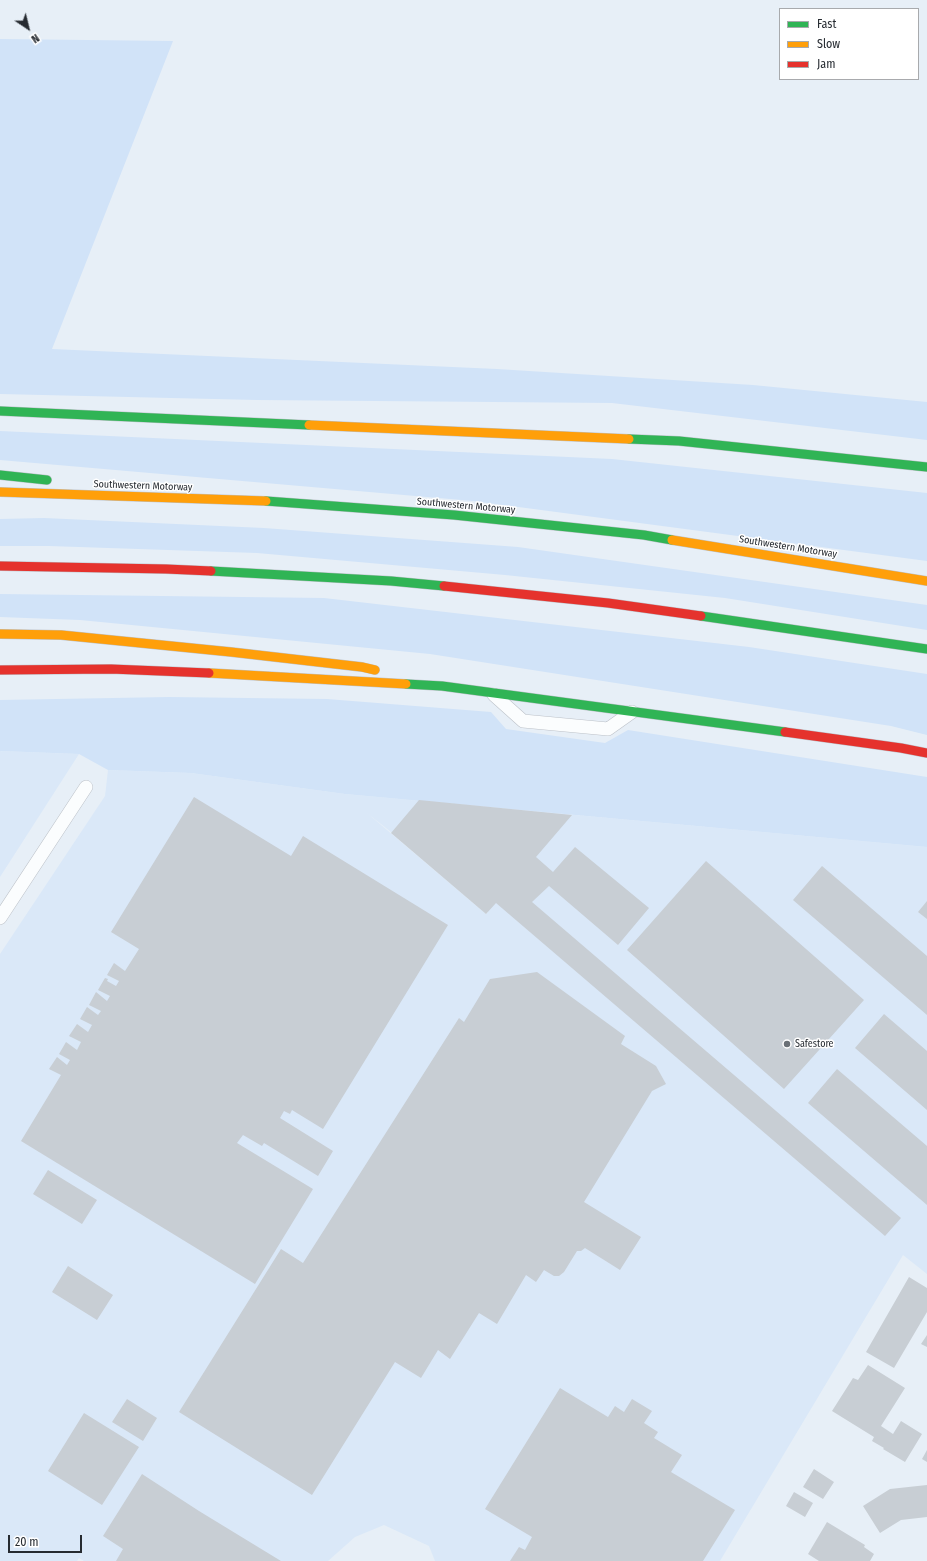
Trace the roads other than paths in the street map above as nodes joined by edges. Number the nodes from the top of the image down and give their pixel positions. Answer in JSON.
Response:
{"nodes":[{"id":1,"x":0,"y":411,"type":"edge"},
{"id":2,"x":927,"y":467,"type":"edge"},
{"id":3,"x":0,"y":475,"type":"edge"},
{"id":4,"x":55,"y":480,"type":"dead end"},
{"id":5,"x":126,"y":487,"type":"dead end"},
{"id":6,"x":0,"y":492,"type":"edge"},
{"id":7,"x":292,"y":502,"type":"junction"},
{"id":8,"x":0,"y":566,"type":"edge"},
{"id":9,"x":927,"y":581,"type":"edge"},
{"id":10,"x":0,"y":634,"type":"edge"},
{"id":11,"x":927,"y":649,"type":"edge"},
{"id":12,"x":0,"y":670,"type":"edge"},
{"id":13,"x":442,"y":686,"type":"junction"},
{"id":14,"x":491,"y":692,"type":"junction"},
{"id":15,"x":632,"y":712,"type":"junction"},
{"id":16,"x":927,"y":753,"type":"edge"},
{"id":17,"x":86,"y":787,"type":"dead end"},
{"id":18,"x":0,"y":918,"type":"edge"}],
"edges":[{"from":1,"to":2,"type":"highway"},
{"from":3,"to":4,"type":"highway"},
{"from":5,"to":7,"type":"highway"},
{"from":6,"to":7,"type":"highway","name":"Southwestern Motorway"},
{"from":7,"to":9,"type":"highway","name":"Southwestern Motorway"},
{"from":8,"to":11,"type":"highway"},
{"from":10,"to":13,"type":"highway"},
{"from":12,"to":13,"type":"highway"},
{"from":13,"to":14,"type":"highway"},
{"from":14,"to":15,"type":"highway"},
{"from":14,"to":15,"type":"lane"},
{"from":15,"to":16,"type":"highway"},
{"from":17,"to":18,"type":"lane"}]}
